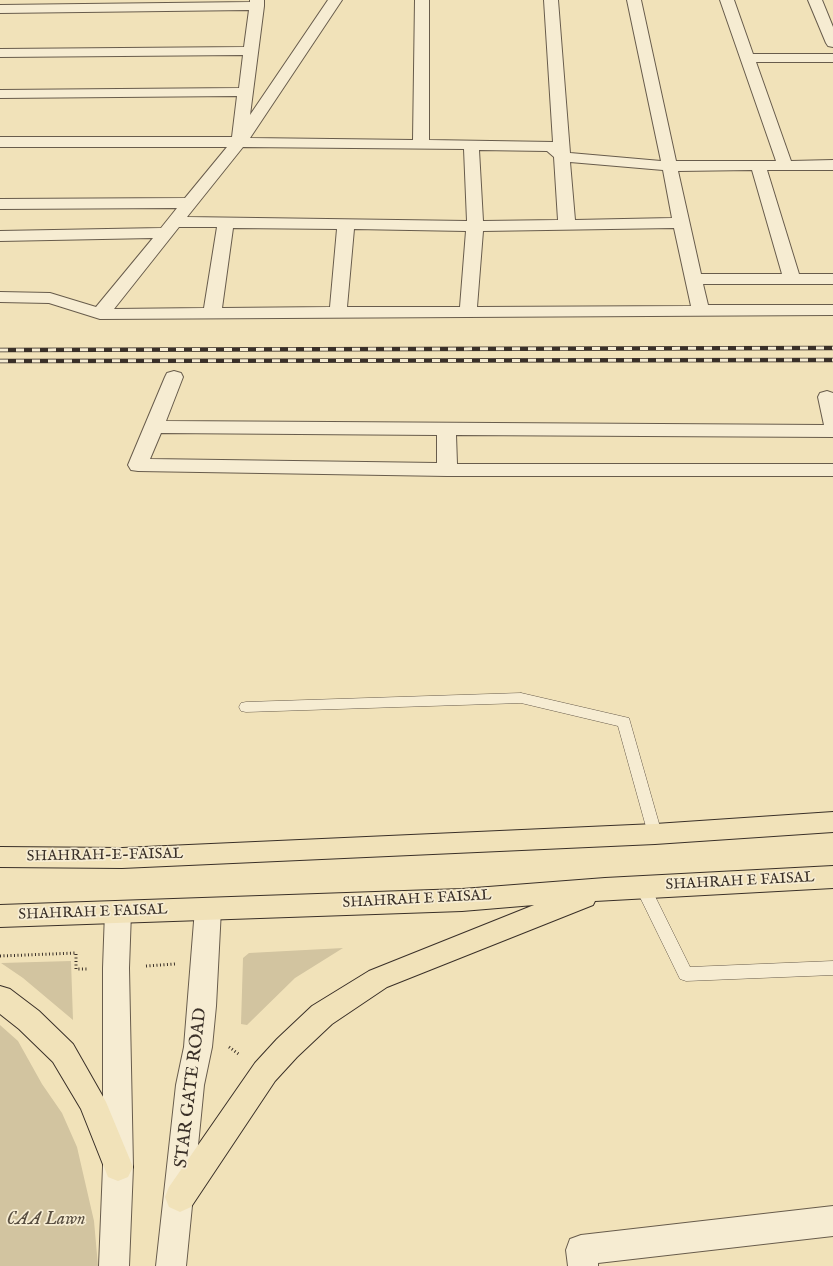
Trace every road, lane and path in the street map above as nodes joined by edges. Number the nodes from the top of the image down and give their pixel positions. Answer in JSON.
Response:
{"nodes":[{"id":1,"x":335,"y":0,"type":"edge"},
{"id":2,"x":422,"y":0,"type":"edge"},
{"id":3,"x":551,"y":0,"type":"edge"},
{"id":4,"x":634,"y":0,"type":"edge"},
{"id":5,"x":727,"y":0,"type":"edge"},
{"id":6,"x":815,"y":0,"type":"edge"},
{"id":7,"x":257,"y":3,"type":"edge"},
{"id":8,"x":0,"y":9,"type":"edge"},
{"id":9,"x":833,"y":43,"type":"edge"},
{"id":10,"x":250,"y":51,"type":"junction"},
{"id":11,"x":0,"y":53,"type":"edge"},
{"id":12,"x":747,"y":58,"type":"junction"},
{"id":13,"x":833,"y":58,"type":"edge"},
{"id":14,"x":246,"y":92,"type":"junction"},
{"id":15,"x":0,"y":94,"type":"edge"},
{"id":16,"x":0,"y":142,"type":"edge"},
{"id":17,"x":239,"y":142,"type":"junction"},
{"id":18,"x":421,"y":145,"type":"junction"},
{"id":19,"x":471,"y":145,"type":"junction"},
{"id":20,"x":563,"y":157,"type":"junction"},
{"id":21,"x":758,"y":165,"type":"junction"},
{"id":22,"x":785,"y":165,"type":"junction"},
{"id":23,"x":833,"y":165,"type":"edge"},
{"id":24,"x":670,"y":166,"type":"junction"},
{"id":25,"x":189,"y":203,"type":"junction"},
{"id":26,"x":0,"y":204,"type":"edge"},
{"id":27,"x":226,"y":223,"type":"junction"},
{"id":28,"x":682,"y":223,"type":"junction"},
{"id":29,"x":346,"y":224,"type":"junction"},
{"id":30,"x":475,"y":226,"type":"junction"},
{"id":31,"x":567,"y":226,"type":"junction"},
{"id":32,"x":169,"y":228,"type":"junction"},
{"id":33,"x":0,"y":236,"type":"edge"},
{"id":34,"x":694,"y":279,"type":"junction"},
{"id":35,"x":792,"y":279,"type":"junction"},
{"id":36,"x":833,"y":279,"type":"edge"},
{"id":37,"x":0,"y":297,"type":"edge"},
{"id":38,"x":700,"y":309,"type":"junction"},
{"id":39,"x":833,"y":310,"type":"edge"},
{"id":40,"x":468,"y":311,"type":"junction"},
{"id":41,"x":338,"y":312,"type":"junction"},
{"id":42,"x":212,"y":313,"type":"junction"},
{"id":43,"x":100,"y":314,"type":"junction"},
{"id":44,"x":174,"y":377,"type":"dead end"},
{"id":45,"x":826,"y":397,"type":"dead end"},
{"id":46,"x":833,"y":424,"type":"edge"},
{"id":47,"x":154,"y":426,"type":"junction"},
{"id":48,"x":446,"y":428,"type":"junction"},
{"id":49,"x":833,"y":431,"type":"edge"},
{"id":50,"x":447,"y":470,"type":"junction"},
{"id":51,"x":833,"y":470,"type":"edge"},
{"id":52,"x":246,"y":708,"type":"dead end"},
{"id":53,"x":833,"y":822,"type":"edge"},
{"id":54,"x":655,"y":834,"type":"junction"},
{"id":55,"x":0,"y":857,"type":"edge"},
{"id":56,"x":833,"y":877,"type":"edge"},
{"id":57,"x":643,"y":887,"type":"junction"},
{"id":58,"x":605,"y":889,"type":"junction"},
{"id":59,"x":208,"y":909,"type":"junction"},
{"id":60,"x":118,"y":912,"type":"junction"},
{"id":61,"x":0,"y":916,"type":"edge"},
{"id":62,"x":0,"y":956,"type":"edge"},
{"id":63,"x":206,"y":962,"type":"junction"},
{"id":64,"x":116,"y":968,"type":"junction"},
{"id":65,"x":833,"y":968,"type":"edge"},
{"id":66,"x":0,"y":998,"type":"edge"},
{"id":67,"x":227,"y":1046,"type":"dead end"},
{"id":68,"x":265,"y":1072,"type":"junction"},
{"id":69,"x":118,"y":1167,"type":"junction"},
{"id":70,"x":180,"y":1197,"type":"junction"},
{"id":71,"x":833,"y":1221,"type":"edge"},
{"id":72,"x":114,"y":1266,"type":"edge"},
{"id":73,"x":171,"y":1266,"type":"edge"},
{"id":74,"x":583,"y":1266,"type":"edge"}],
"edges":[{"from":1,"to":17,"type":"street"},
{"from":2,"to":18,"type":"street"},
{"from":3,"to":20,"type":"street"},
{"from":4,"to":24,"type":"street"},
{"from":5,"to":12,"type":"street"},
{"from":6,"to":9,"type":"street"},
{"from":7,"to":8,"type":"street"},
{"from":7,"to":10,"type":"street"},
{"from":10,"to":11,"type":"street"},
{"from":10,"to":14,"type":"street"},
{"from":12,"to":13,"type":"street"},
{"from":12,"to":22,"type":"street"},
{"from":14,"to":15,"type":"street"},
{"from":14,"to":17,"type":"street"},
{"from":16,"to":17,"type":"street"},
{"from":17,"to":18,"type":"street"},
{"from":17,"to":25,"type":"street"},
{"from":18,"to":19,"type":"street"},
{"from":19,"to":20,"type":"street"},
{"from":19,"to":30,"type":"street"},
{"from":20,"to":24,"type":"street"},
{"from":20,"to":31,"type":"street"},
{"from":21,"to":22,"type":"street"},
{"from":21,"to":24,"type":"street"},
{"from":21,"to":35,"type":"street"},
{"from":22,"to":23,"type":"street"},
{"from":24,"to":28,"type":"street"},
{"from":25,"to":26,"type":"street"},
{"from":25,"to":32,"type":"street"},
{"from":27,"to":29,"type":"street"},
{"from":27,"to":32,"type":"street"},
{"from":27,"to":42,"type":"street"},
{"from":28,"to":31,"type":"street"},
{"from":28,"to":34,"type":"street"},
{"from":29,"to":30,"type":"street"},
{"from":29,"to":41,"type":"street"},
{"from":30,"to":31,"type":"street"},
{"from":30,"to":40,"type":"street"},
{"from":32,"to":33,"type":"street"},
{"from":32,"to":43,"type":"street"},
{"from":34,"to":35,"type":"street"},
{"from":34,"to":38,"type":"street"},
{"from":35,"to":36,"type":"street"},
{"from":37,"to":43,"type":"street"},
{"from":38,"to":39,"type":"street"},
{"from":38,"to":40,"type":"street"},
{"from":40,"to":41,"type":"street"},
{"from":41,"to":42,"type":"street"},
{"from":42,"to":43,"type":"street"},
{"from":44,"to":47,"type":"street"},
{"from":45,"to":46,"type":"street"},
{"from":47,"to":48,"type":"street"},
{"from":47,"to":50,"type":"street"},
{"from":48,"to":49,"type":"street"},
{"from":48,"to":50,"type":"street"},
{"from":50,"to":51,"type":"street"},
{"from":52,"to":54,"type":"lane"},
{"from":53,"to":54,"type":"highway"},
{"from":54,"to":55,"type":"highway","name":"SHAHRAH-E-FAISAL"},
{"from":56,"to":57,"type":"highway","name":"SHAHRAH E FAISAL"},
{"from":57,"to":58,"type":"highway","name":"SHAHRAH E FAISAL"},
{"from":57,"to":65,"type":"lane"},
{"from":58,"to":59,"type":"highway","name":"SHAHRAH E FAISAL"},
{"from":58,"to":68,"type":"highway"},
{"from":59,"to":60,"type":"highway","name":"SHAHRAH E FAISAL"},
{"from":59,"to":63,"type":"street","name":"STAR GATE ROAD"},
{"from":60,"to":61,"type":"highway","name":"SHAHRAH E FAISAL"},
{"from":60,"to":64,"type":"street"},
{"from":62,"to":64,"type":"path"},
{"from":63,"to":64,"type":"path"},
{"from":63,"to":70,"type":"street","name":"STAR GATE ROAD"},
{"from":64,"to":69,"type":"street"},
{"from":66,"to":69,"type":"highway"},
{"from":67,"to":68,"type":"path"},
{"from":68,"to":70,"type":"highway"},
{"from":69,"to":72,"type":"street"},
{"from":70,"to":73,"type":"street","name":"STAR GATE ROAD"},
{"from":71,"to":74,"type":"street"}]}
